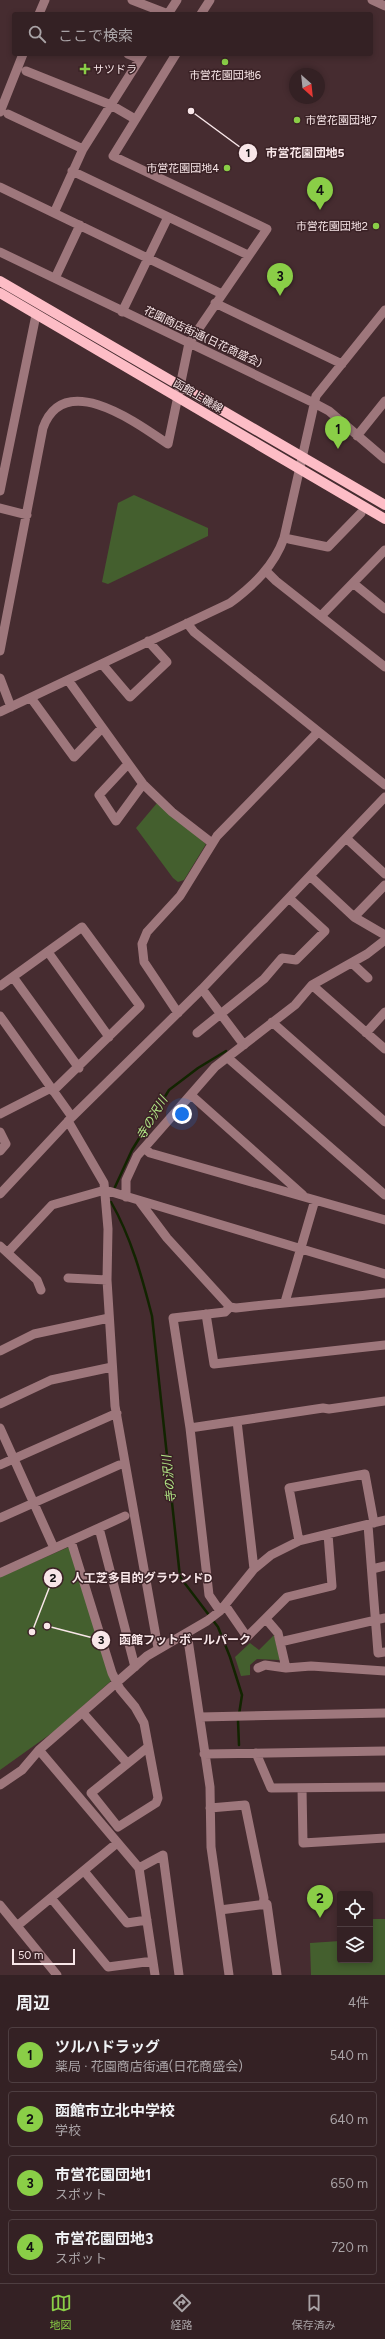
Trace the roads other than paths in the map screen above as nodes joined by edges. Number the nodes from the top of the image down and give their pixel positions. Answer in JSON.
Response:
{"nodes":[{"id":1,"x":45,"y":0,"type":"edge"},
{"id":2,"x":132,"y":0,"type":"edge"},
{"id":3,"x":177,"y":0,"type":"edge"},
{"id":4,"x":210,"y":0,"type":"edge"},
{"id":5,"x":372,"y":0,"type":"edge"},
{"id":6,"x":385,"y":6,"type":"edge"},
{"id":7,"x":40,"y":12,"type":"edge"},
{"id":8,"x":163,"y":12,"type":"edge"},
{"id":9,"x":169,"y":12,"type":"edge"},
{"id":10,"x":202,"y":12,"type":"edge"},
{"id":11,"x":22,"y":56,"type":"edge"},
{"id":12,"x":142,"y":56,"type":"edge"},
{"id":13,"x":175,"y":56,"type":"edge"},
{"id":14,"x":26,"y":71,"type":"dead end"},
{"id":15,"x":110,"y":105,"type":"junction"},
{"id":16,"x":4,"y":113,"type":"edge"},
{"id":17,"x":135,"y":119,"type":"junction"},
{"id":18,"x":83,"y":149,"type":"junction"},
{"id":19,"x":72,"y":171,"type":"junction"},
{"id":20,"x":0,"y":187,"type":"edge"},
{"id":21,"x":54,"y":212,"type":"junction"},
{"id":22,"x":168,"y":217,"type":"junction"},
{"id":23,"x":80,"y":225,"type":"junction"},
{"id":24,"x":0,"y":252,"type":"edge"},
{"id":25,"x":248,"y":255,"type":"junction"},
{"id":26,"x":148,"y":257,"type":"junction"},
{"id":27,"x":56,"y":274,"type":"dead end"},
{"id":28,"x":0,"y":281,"type":"edge"},
{"id":29,"x":0,"y":293,"type":"edge"},
{"id":30,"x":222,"y":294,"type":"junction"},
{"id":31,"x":215,"y":303,"type":"junction"},
{"id":32,"x":385,"y":310,"type":"edge"},
{"id":33,"x":122,"y":312,"type":"junction"},
{"id":34,"x":36,"y":315,"type":"junction"},
{"id":35,"x":189,"y":343,"type":"junction"},
{"id":36,"x":342,"y":364,"type":"junction"},
{"id":37,"x":179,"y":386,"type":"junction"},
{"id":38,"x":177,"y":398,"type":"junction"},
{"id":39,"x":385,"y":401,"type":"edge"},
{"id":40,"x":314,"y":403,"type":"junction"},
{"id":41,"x":357,"y":436,"type":"junction"},
{"id":42,"x":303,"y":459,"type":"junction"},
{"id":43,"x":385,"y":459,"type":"edge"},
{"id":44,"x":301,"y":470,"type":"junction"},
{"id":45,"x":0,"y":491,"type":"edge"},
{"id":46,"x":385,"y":505,"type":"edge"},
{"id":47,"x":0,"y":508,"type":"edge"},
{"id":48,"x":361,"y":513,"type":"dead end"},
{"id":49,"x":27,"y":515,"type":"junction"},
{"id":50,"x":385,"y":519,"type":"edge"},
{"id":51,"x":290,"y":539,"type":"dead end"},
{"id":52,"x":384,"y":553,"type":"edge"},
{"id":53,"x":266,"y":571,"type":"junction"},
{"id":54,"x":353,"y":583,"type":"junction"},
{"id":55,"x":385,"y":609,"type":"edge"},
{"id":56,"x":321,"y":616,"type":"junction"},
{"id":57,"x":188,"y":623,"type":"junction"},
{"id":58,"x":148,"y":641,"type":"junction"},
{"id":59,"x":0,"y":651,"type":"edge"},
{"id":60,"x":102,"y":664,"type":"junction"},
{"id":61,"x":385,"y":667,"type":"edge"},
{"id":62,"x":0,"y":678,"type":"edge"},
{"id":63,"x":68,"y":680,"type":"junction"},
{"id":64,"x":31,"y":698,"type":"junction"},
{"id":65,"x":11,"y":707,"type":"junction"},
{"id":66,"x":0,"y":712,"type":"edge"},
{"id":67,"x":102,"y":728,"type":"junction"},
{"id":68,"x":318,"y":732,"type":"junction"},
{"id":69,"x":128,"y":764,"type":"junction"},
{"id":70,"x":143,"y":784,"type":"junction"},
{"id":71,"x":385,"y":785,"type":"edge"},
{"id":72,"x":385,"y":797,"type":"edge"},
{"id":73,"x":346,"y":838,"type":"junction"},
{"id":74,"x":212,"y":843,"type":"junction"},
{"id":75,"x":385,"y":874,"type":"edge"},
{"id":76,"x":310,"y":876,"type":"junction"},
{"id":77,"x":385,"y":885,"type":"edge"},
{"id":78,"x":289,"y":898,"type":"junction"},
{"id":79,"x":354,"y":917,"type":"junction"},
{"id":80,"x":385,"y":935,"type":"edge"},
{"id":81,"x":385,"y":940,"type":"edge"},
{"id":82,"x":48,"y":952,"type":"junction"},
{"id":83,"x":352,"y":963,"type":"junction"},
{"id":84,"x":12,"y":977,"type":"junction"},
{"id":85,"x":368,"y":978,"type":"dead end"},
{"id":86,"x":312,"y":985,"type":"junction"},
{"id":87,"x":0,"y":986,"type":"edge"},
{"id":88,"x":202,"y":989,"type":"junction"},
{"id":89,"x":385,"y":1012,"type":"edge"},
{"id":90,"x":178,"y":1013,"type":"junction"},
{"id":91,"x":0,"y":1016,"type":"edge"},
{"id":92,"x":221,"y":1016,"type":"junction"},
{"id":93,"x":272,"y":1022,"type":"junction"},
{"id":94,"x":197,"y":1033,"type":"dead end"},
{"id":95,"x":366,"y":1033,"type":"junction"},
{"id":96,"x":109,"y":1037,"type":"junction"},
{"id":97,"x":244,"y":1045,"type":"junction"},
{"id":98,"x":385,"y":1049,"type":"edge"},
{"id":99,"x":228,"y":1058,"type":"junction"},
{"id":100,"x":79,"y":1068,"type":"junction"},
{"id":101,"x":52,"y":1089,"type":"junction"},
{"id":102,"x":191,"y":1096,"type":"junction"},
{"id":103,"x":0,"y":1114,"type":"edge"},
{"id":104,"x":70,"y":1119,"type":"junction"},
{"id":105,"x":385,"y":1122,"type":"edge"},
{"id":106,"x":0,"y":1132,"type":"edge"},
{"id":107,"x":144,"y":1148,"type":"junction"},
{"id":108,"x":0,"y":1151,"type":"edge"},
{"id":109,"x":105,"y":1190,"type":"junction"},
{"id":110,"x":0,"y":1194,"type":"edge"},
{"id":111,"x":385,"y":1195,"type":"edge"},
{"id":112,"x":126,"y":1197,"type":"junction"},
{"id":113,"x":310,"y":1199,"type":"junction"},
{"id":114,"x":140,"y":1202,"type":"junction"},
{"id":115,"x":384,"y":1218,"type":"edge"},
{"id":116,"x":0,"y":1246,"type":"edge"},
{"id":117,"x":301,"y":1248,"type":"junction"},
{"id":118,"x":8,"y":1252,"type":"junction"},
{"id":119,"x":385,"y":1274,"type":"edge"},
{"id":120,"x":68,"y":1278,"type":"dead end"},
{"id":121,"x":107,"y":1280,"type":"junction"},
{"id":122,"x":41,"y":1290,"type":"dead end"},
{"id":123,"x":385,"y":1294,"type":"edge"},
{"id":124,"x":285,"y":1302,"type":"junction"},
{"id":125,"x":230,"y":1307,"type":"junction"},
{"id":126,"x":206,"y":1314,"type":"junction"},
{"id":127,"x":109,"y":1318,"type":"junction"},
{"id":128,"x":385,"y":1346,"type":"edge"},
{"id":129,"x":0,"y":1351,"type":"edge"},
{"id":130,"x":112,"y":1367,"type":"junction"},
{"id":131,"x":385,"y":1401,"type":"edge"},
{"id":132,"x":0,"y":1404,"type":"edge"},
{"id":133,"x":117,"y":1413,"type":"junction"},
{"id":134,"x":238,"y":1421,"type":"junction"},
{"id":135,"x":0,"y":1428,"type":"edge"},
{"id":136,"x":190,"y":1428,"type":"junction"},
{"id":137,"x":13,"y":1459,"type":"junction"},
{"id":138,"x":0,"y":1465,"type":"edge"},
{"id":139,"x":119,"y":1465,"type":"dead end"},
{"id":140,"x":33,"y":1504,"type":"junction"},
{"id":141,"x":125,"y":1516,"type":"dead end"},
{"id":142,"x":0,"y":1518,"type":"edge"},
{"id":143,"x":385,"y":1520,"type":"edge"},
{"id":144,"x":371,"y":1524,"type":"junction"},
{"id":145,"x":99,"y":1528,"type":"junction"},
{"id":146,"x":328,"y":1534,"type":"junction"},
{"id":147,"x":71,"y":1541,"type":"junction"},
{"id":148,"x":299,"y":1541,"type":"junction"},
{"id":149,"x":54,"y":1548,"type":"junction"},
{"id":150,"x":385,"y":1566,"type":"edge"},
{"id":151,"x":254,"y":1569,"type":"junction"},
{"id":152,"x":372,"y":1569,"type":"junction"},
{"id":153,"x":0,"y":1573,"type":"edge"},
{"id":154,"x":220,"y":1610,"type":"junction"},
{"id":155,"x":381,"y":1618,"type":"edge"},
{"id":156,"x":266,"y":1619,"type":"junction"},
{"id":157,"x":187,"y":1632,"type":"junction"},
{"id":158,"x":280,"y":1642,"type":"junction"},
{"id":159,"x":158,"y":1648,"type":"junction"},
{"id":160,"x":385,"y":1652,"type":"edge"},
{"id":161,"x":135,"y":1667,"type":"junction"},
{"id":162,"x":258,"y":1668,"type":"dead end"},
{"id":163,"x":286,"y":1668,"type":"junction"},
{"id":164,"x":385,"y":1671,"type":"edge"},
{"id":165,"x":117,"y":1683,"type":"junction"},
{"id":166,"x":83,"y":1713,"type":"junction"},
{"id":167,"x":385,"y":1713,"type":"edge"},
{"id":168,"x":200,"y":1717,"type":"junction"},
{"id":169,"x":148,"y":1747,"type":"junction"},
{"id":170,"x":39,"y":1750,"type":"junction"},
{"id":171,"x":385,"y":1751,"type":"edge"},
{"id":172,"x":256,"y":1753,"type":"junction"},
{"id":173,"x":204,"y":1754,"type":"junction"},
{"id":174,"x":127,"y":1763,"type":"junction"},
{"id":175,"x":0,"y":1785,"type":"edge"},
{"id":176,"x":385,"y":1787,"type":"edge"},
{"id":177,"x":302,"y":1788,"type":"junction"},
{"id":178,"x":210,"y":1808,"type":"junction"},
{"id":179,"x":385,"y":1838,"type":"edge"},
{"id":180,"x":117,"y":1843,"type":"junction"},
{"id":181,"x":139,"y":1868,"type":"junction"},
{"id":182,"x":84,"y":1871,"type":"junction"},
{"id":183,"x":52,"y":1898,"type":"junction"},
{"id":184,"x":0,"y":1905,"type":"edge"},
{"id":185,"x":263,"y":1905,"type":"junction"},
{"id":186,"x":220,"y":1910,"type":"junction"},
{"id":187,"x":147,"y":1920,"type":"junction"},
{"id":188,"x":17,"y":1926,"type":"junction"},
{"id":189,"x":153,"y":1961,"type":"junction"},
{"id":190,"x":57,"y":1975,"type":"edge"},
{"id":191,"x":156,"y":1975,"type":"edge"},
{"id":192,"x":179,"y":1975,"type":"edge"},
{"id":193,"x":229,"y":1975,"type":"edge"},
{"id":194,"x":277,"y":1975,"type":"edge"}],
"edges":[{"from":1,"to":7,"type":"street"},
{"from":2,"to":8,"type":"street"},
{"from":3,"to":9,"type":"street"},
{"from":4,"to":10,"type":"street"},
{"from":5,"to":6,"type":"street"},
{"from":11,"to":16,"type":"street"},
{"from":12,"to":15,"type":"street"},
{"from":13,"to":17,"type":"street"},
{"from":14,"to":15,"type":"street"},
{"from":15,"to":17,"type":"street"},
{"from":15,"to":18,"type":"street"},
{"from":16,"to":18,"type":"street"},
{"from":17,"to":25,"type":"street"},
{"from":18,"to":19,"type":"street"},
{"from":19,"to":21,"type":"street"},
{"from":19,"to":22,"type":"street"},
{"from":20,"to":21,"type":"street"},
{"from":21,"to":23,"type":"street"},
{"from":22,"to":25,"type":"street"},
{"from":22,"to":26,"type":"street"},
{"from":23,"to":26,"type":"street"},
{"from":23,"to":27,"type":"street"},
{"from":24,"to":33,"type":"street","name":"花園商店街通(日花商盛会)"},
{"from":25,"to":30,"type":"street"},
{"from":26,"to":30,"type":"street"},
{"from":26,"to":33,"type":"street"},
{"from":28,"to":37,"type":"main road","name":"函館上磯線"},
{"from":29,"to":34,"type":"main road","name":"函館上磯線"},
{"from":30,"to":31,"type":"street"},
{"from":31,"to":35,"type":"street"},
{"from":31,"to":36,"type":"street"},
{"from":32,"to":36,"type":"street"},
{"from":33,"to":35,"type":"street","name":"花園商店街通(日花商盛会)"},
{"from":34,"to":38,"type":"main road","name":"函館上磯線"},
{"from":34,"to":45,"type":"street"},
{"from":35,"to":37,"type":"street"},
{"from":35,"to":40,"type":"street","name":"花園商店街通(日花商盛会)"},
{"from":36,"to":40,"type":"street"},
{"from":37,"to":38,"type":"street"},
{"from":37,"to":42,"type":"main road","name":"函館上磯線"},
{"from":38,"to":44,"type":"main road","name":"函館上磯線"},
{"from":38,"to":49,"type":"street"},
{"from":39,"to":41,"type":"street"},
{"from":40,"to":41,"type":"street","name":"花園商店街通(日花商盛会)"},
{"from":40,"to":42,"type":"street"},
{"from":41,"to":43,"type":"street","name":"花園商店街通(日花商盛会)"},
{"from":42,"to":44,"type":"street"},
{"from":42,"to":46,"type":"main road","name":"函館上磯線"},
{"from":44,"to":50,"type":"main road","name":"函館上磯線"},
{"from":44,"to":53,"type":"street"},
{"from":47,"to":49,"type":"street"},
{"from":48,"to":51,"type":"street"},
{"from":49,"to":59,"type":"street"},
{"from":52,"to":54,"type":"street"},
{"from":53,"to":56,"type":"street"},
{"from":53,"to":57,"type":"street"},
{"from":54,"to":55,"type":"street"},
{"from":54,"to":56,"type":"street"},
{"from":56,"to":61,"type":"street"},
{"from":57,"to":58,"type":"street"},
{"from":57,"to":68,"type":"street"},
{"from":58,"to":60,"type":"street"},
{"from":58,"to":60,"type":"street"},
{"from":60,"to":63,"type":"street"},
{"from":62,"to":65,"type":"street"},
{"from":63,"to":64,"type":"street"},
{"from":63,"to":67,"type":"street"},
{"from":64,"to":65,"type":"street"},
{"from":64,"to":67,"type":"street"},
{"from":65,"to":66,"type":"street"},
{"from":67,"to":69,"type":"street"},
{"from":68,"to":71,"type":"street"},
{"from":68,"to":74,"type":"street"},
{"from":69,"to":70,"type":"street"},
{"from":69,"to":70,"type":"street"},
{"from":70,"to":74,"type":"street"},
{"from":72,"to":73,"type":"street"},
{"from":73,"to":75,"type":"street"},
{"from":73,"to":76,"type":"street"},
{"from":74,"to":90,"type":"street"},
{"from":76,"to":78,"type":"street"},
{"from":76,"to":79,"type":"street"},
{"from":77,"to":79,"type":"street"},
{"from":78,"to":88,"type":"street"},
{"from":78,"to":92,"type":"street"},
{"from":79,"to":80,"type":"street"},
{"from":81,"to":83,"type":"street"},
{"from":82,"to":84,"type":"street"},
{"from":82,"to":96,"type":"street"},
{"from":82,"to":96,"type":"street"},
{"from":83,"to":85,"type":"street"},
{"from":83,"to":86,"type":"street"},
{"from":84,"to":87,"type":"street"},
{"from":84,"to":100,"type":"street"},
{"from":86,"to":93,"type":"street"},
{"from":86,"to":95,"type":"street"},
{"from":88,"to":90,"type":"street"},
{"from":88,"to":92,"type":"street"},
{"from":89,"to":95,"type":"street"},
{"from":90,"to":104,"type":"street"},
{"from":91,"to":101,"type":"street"},
{"from":92,"to":94,"type":"street"},
{"from":92,"to":97,"type":"street"},
{"from":93,"to":97,"type":"street"},
{"from":93,"to":105,"type":"street"},
{"from":95,"to":98,"type":"street"},
{"from":96,"to":100,"type":"street"},
{"from":97,"to":99,"type":"street"},
{"from":99,"to":102,"type":"street"},
{"from":99,"to":111,"type":"street"},
{"from":100,"to":101,"type":"street"},
{"from":101,"to":103,"type":"street"},
{"from":101,"to":104,"type":"street"},
{"from":102,"to":107,"type":"street"},
{"from":102,"to":113,"type":"street"},
{"from":104,"to":109,"type":"street"},
{"from":104,"to":110,"type":"street"},
{"from":106,"to":108,"type":"street"},
{"from":107,"to":112,"type":"street"},
{"from":107,"to":113,"type":"street"},
{"from":109,"to":112,"type":"street"},
{"from":109,"to":118,"type":"street"},
{"from":109,"to":121,"type":"street"},
{"from":112,"to":114,"type":"street"},
{"from":113,"to":115,"type":"street"},
{"from":113,"to":117,"type":"street"},
{"from":114,"to":117,"type":"street"},
{"from":114,"to":125,"type":"street"},
{"from":116,"to":118,"type":"street"},
{"from":117,"to":119,"type":"street"},
{"from":117,"to":124,"type":"street"},
{"from":118,"to":122,"type":"street"},
{"from":120,"to":121,"type":"street"},
{"from":121,"to":127,"type":"street"},
{"from":123,"to":124,"type":"street"},
{"from":124,"to":125,"type":"street"},
{"from":125,"to":126,"type":"street"},
{"from":126,"to":128,"type":"street"},
{"from":126,"to":136,"type":"street"},
{"from":127,"to":129,"type":"street"},
{"from":127,"to":130,"type":"street"},
{"from":130,"to":132,"type":"street"},
{"from":130,"to":133,"type":"street"},
{"from":131,"to":134,"type":"street"},
{"from":133,"to":137,"type":"street"},
{"from":133,"to":159,"type":"street"},
{"from":134,"to":136,"type":"street"},
{"from":134,"to":151,"type":"street"},
{"from":135,"to":137,"type":"street"},
{"from":136,"to":154,"type":"street"},
{"from":137,"to":138,"type":"street"},
{"from":137,"to":140,"type":"street"},
{"from":139,"to":140,"type":"street"},
{"from":140,"to":142,"type":"street"},
{"from":140,"to":149,"type":"street"},
{"from":141,"to":145,"type":"street"},
{"from":143,"to":144,"type":"street"},
{"from":144,"to":146,"type":"street"},
{"from":144,"to":148,"type":"street"},
{"from":144,"to":152,"type":"street"},
{"from":145,"to":147,"type":"street"},
{"from":145,"to":161,"type":"street"},
{"from":146,"to":148,"type":"street"},
{"from":146,"to":156,"type":"street"},
{"from":147,"to":149,"type":"street"},
{"from":147,"to":165,"type":"street"},
{"from":148,"to":151,"type":"street"},
{"from":149,"to":153,"type":"street"},
{"from":150,"to":152,"type":"street"},
{"from":151,"to":154,"type":"street"},
{"from":152,"to":155,"type":"street"},
{"from":154,"to":156,"type":"street"},
{"from":154,"to":157,"type":"street"},
{"from":155,"to":158,"type":"street"},
{"from":155,"to":160,"type":"street"},
{"from":156,"to":158,"type":"street"},
{"from":157,"to":159,"type":"street"},
{"from":157,"to":168,"type":"street"},
{"from":158,"to":163,"type":"street"},
{"from":159,"to":161,"type":"street"},
{"from":161,"to":165,"type":"street"},
{"from":162,"to":163,"type":"street"},
{"from":163,"to":164,"type":"street"},
{"from":165,"to":166,"type":"street"},
{"from":165,"to":169,"type":"street"},
{"from":166,"to":170,"type":"street"},
{"from":166,"to":174,"type":"street"},
{"from":167,"to":168,"type":"street"},
{"from":168,"to":173,"type":"street"},
{"from":169,"to":174,"type":"street"},
{"from":169,"to":174,"type":"street"},
{"from":170,"to":175,"type":"street"},
{"from":170,"to":180,"type":"street"},
{"from":171,"to":172,"type":"street"},
{"from":172,"to":173,"type":"street"},
{"from":172,"to":177,"type":"street"},
{"from":173,"to":178,"type":"street"},
{"from":176,"to":177,"type":"street"},
{"from":177,"to":179,"type":"street"},
{"from":178,"to":185,"type":"street"},
{"from":178,"to":186,"type":"street"},
{"from":180,"to":181,"type":"street"},
{"from":180,"to":182,"type":"street"},
{"from":181,"to":187,"type":"street"},
{"from":181,"to":192,"type":"street"},
{"from":182,"to":183,"type":"street"},
{"from":182,"to":187,"type":"street"},
{"from":183,"to":188,"type":"street"},
{"from":183,"to":189,"type":"street"},
{"from":184,"to":188,"type":"street"},
{"from":185,"to":186,"type":"street"},
{"from":185,"to":194,"type":"street"},
{"from":186,"to":193,"type":"street"},
{"from":187,"to":189,"type":"street"},
{"from":188,"to":190,"type":"street"},
{"from":189,"to":191,"type":"street"}]}
